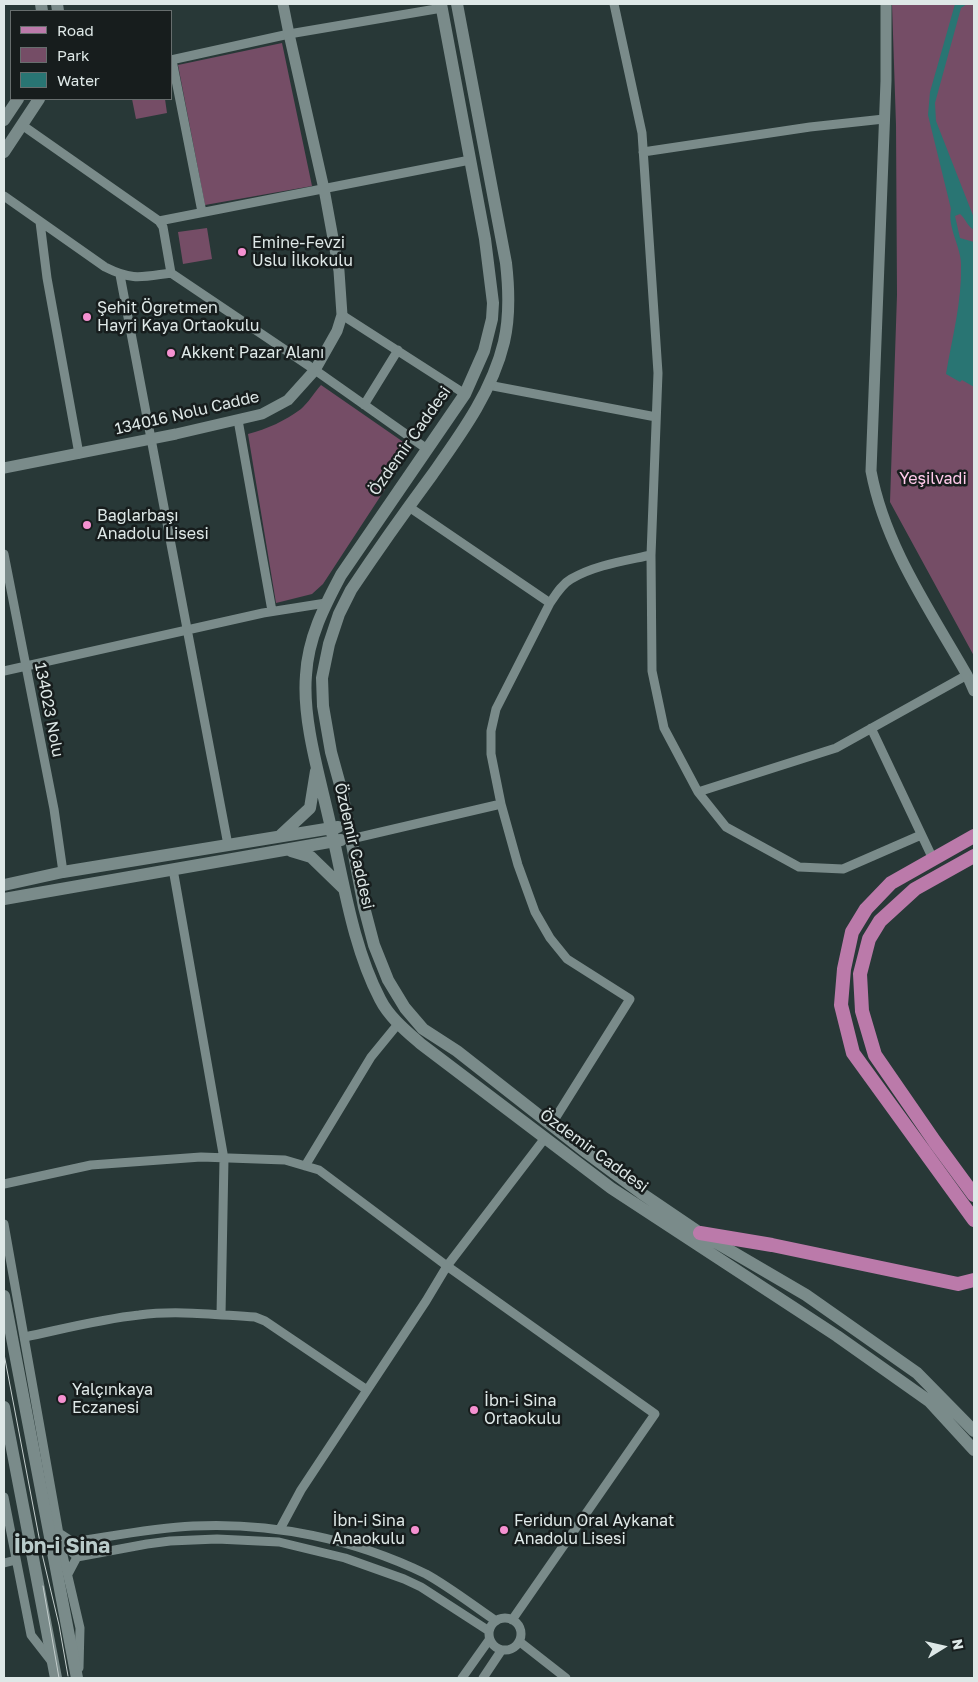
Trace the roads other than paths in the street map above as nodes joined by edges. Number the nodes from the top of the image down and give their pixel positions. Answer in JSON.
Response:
{"nodes":[{"id":1,"x":283,"y":4,"type":"edge"},
{"id":2,"x":457,"y":4,"type":"edge"},
{"id":3,"x":614,"y":4,"type":"edge"},
{"id":4,"x":886,"y":4,"type":"edge"},
{"id":5,"x":441,"y":6,"type":"edge"},
{"id":6,"x":289,"y":34,"type":"junction"},
{"id":7,"x":172,"y":60,"type":"edge"},
{"id":8,"x":17,"y":100,"type":"edge"},
{"id":9,"x":38,"y":100,"type":"edge"},
{"id":10,"x":4,"y":117,"type":"edge"},
{"id":11,"x":884,"y":119,"type":"junction"},
{"id":12,"x":22,"y":125,"type":"junction"},
{"id":13,"x":4,"y":152,"type":"edge"},
{"id":14,"x":643,"y":152,"type":"junction"},
{"id":15,"x":470,"y":160,"type":"junction"},
{"id":16,"x":324,"y":190,"type":"junction"},
{"id":17,"x":4,"y":196,"type":"edge"},
{"id":18,"x":202,"y":212,"type":"junction"},
{"id":19,"x":159,"y":221,"type":"junction"},
{"id":20,"x":40,"y":222,"type":"junction"},
{"id":21,"x":171,"y":273,"type":"junction"},
{"id":22,"x":120,"y":274,"type":"junction"},
{"id":23,"x":342,"y":315,"type":"junction"},
{"id":24,"x":398,"y":350,"type":"junction"},
{"id":25,"x":315,"y":370,"type":"junction"},
{"id":26,"x":488,"y":385,"type":"junction"},
{"id":27,"x":465,"y":394,"type":"junction"},
{"id":28,"x":364,"y":405,"type":"junction"},
{"id":29,"x":656,"y":417,"type":"junction"},
{"id":30,"x":238,"y":420,"type":"junction"},
{"id":31,"x":152,"y":439,"type":"junction"},
{"id":32,"x":427,"y":449,"type":"junction"},
{"id":33,"x":79,"y":454,"type":"junction"},
{"id":34,"x":4,"y":468,"type":"edge"},
{"id":35,"x":409,"y":507,"type":"junction"},
{"id":36,"x":4,"y":554,"type":"edge"},
{"id":37,"x":651,"y":555,"type":"junction"},
{"id":38,"x":550,"y":602,"type":"junction"},
{"id":39,"x":326,"y":603,"type":"junction"},
{"id":40,"x":272,"y":611,"type":"junction"},
{"id":41,"x":187,"y":629,"type":"junction"},
{"id":42,"x":25,"y":666,"type":"junction"},
{"id":43,"x":4,"y":670,"type":"edge"},
{"id":44,"x":967,"y":675,"type":"junction"},
{"id":45,"x":974,"y":692,"type":"edge"},
{"id":46,"x":871,"y":728,"type":"junction"},
{"id":47,"x":317,"y":766,"type":"junction"},
{"id":48,"x":698,"y":792,"type":"junction"},
{"id":49,"x":501,"y":804,"type":"junction"},
{"id":50,"x":348,"y":825,"type":"junction"},
{"id":51,"x":331,"y":828,"type":"junction"},
{"id":52,"x":921,"y":834,"type":"junction"},
{"id":53,"x":279,"y":836,"type":"junction"},
{"id":54,"x":974,"y":836,"type":"edge"},
{"id":55,"x":351,"y":838,"type":"junction"},
{"id":56,"x":334,"y":841,"type":"junction"},
{"id":57,"x":228,"y":845,"type":"junction"},
{"id":58,"x":288,"y":850,"type":"junction"},
{"id":59,"x":974,"y":856,"type":"edge"},
{"id":60,"x":933,"y":859,"type":"junction"},
{"id":61,"x":173,"y":869,"type":"junction"},
{"id":62,"x":63,"y":872,"type":"junction"},
{"id":63,"x":4,"y":885,"type":"edge"},
{"id":64,"x":344,"y":889,"type":"junction"},
{"id":65,"x":4,"y":899,"type":"edge"},
{"id":66,"x":398,"y":1024,"type":"junction"},
{"id":67,"x":551,"y":1125,"type":"junction"},
{"id":68,"x":545,"y":1138,"type":"junction"},
{"id":69,"x":224,"y":1159,"type":"junction"},
{"id":70,"x":305,"y":1166,"type":"junction"},
{"id":71,"x":4,"y":1184,"type":"edge"},
{"id":72,"x":974,"y":1195,"type":"edge"},
{"id":73,"x":974,"y":1220,"type":"edge"},
{"id":74,"x":4,"y":1224,"type":"edge"},
{"id":75,"x":700,"y":1233,"type":"junction"},
{"id":76,"x":447,"y":1266,"type":"junction"},
{"id":77,"x":974,"y":1280,"type":"edge"},
{"id":78,"x":4,"y":1296,"type":"edge"},
{"id":79,"x":220,"y":1316,"type":"junction"},
{"id":80,"x":25,"y":1337,"type":"junction"},
{"id":81,"x":367,"y":1390,"type":"junction"},
{"id":82,"x":4,"y":1407,"type":"edge"},
{"id":83,"x":974,"y":1431,"type":"edge"},
{"id":84,"x":974,"y":1450,"type":"edge"},
{"id":85,"x":4,"y":1497,"type":"edge"},
{"id":86,"x":280,"y":1529,"type":"junction"},
{"id":87,"x":59,"y":1533,"type":"junction"},
{"id":88,"x":72,"y":1542,"type":"junction"},
{"id":89,"x":78,"y":1557,"type":"junction"},
{"id":90,"x":16,"y":1560,"type":"junction"},
{"id":91,"x":4,"y":1563,"type":"edge"},
{"id":92,"x":68,"y":1574,"type":"junction"},
{"id":93,"x":496,"y":1620,"type":"junction"},
{"id":94,"x":512,"y":1620,"type":"junction"},
{"id":95,"x":489,"y":1635,"type":"junction"},
{"id":96,"x":520,"y":1642,"type":"junction"},
{"id":97,"x":501,"y":1651,"type":"junction"},
{"id":98,"x":53,"y":1663,"type":"junction"},
{"id":99,"x":56,"y":1678,"type":"edge"},
{"id":100,"x":78,"y":1678,"type":"edge"},
{"id":101,"x":462,"y":1678,"type":"edge"},
{"id":102,"x":483,"y":1678,"type":"edge"},
{"id":103,"x":566,"y":1678,"type":"edge"}],
"edges":[{"from":1,"to":6,"type":"street","name":"134016 Nolu Cadde"},
{"from":2,"to":26,"type":"main road","name":"Özdemir Caddesi"},
{"from":3,"to":14,"type":"street"},
{"from":4,"to":11,"type":"street"},
{"from":5,"to":6,"type":"street"},
{"from":5,"to":15,"type":"main road","name":"Özdemir Caddesi"},
{"from":6,"to":7,"type":"street"},
{"from":6,"to":16,"type":"street","name":"134016 Nolu Cadde"},
{"from":7,"to":18,"type":"street"},
{"from":8,"to":10,"type":"main road"},
{"from":9,"to":12,"type":"main road"},
{"from":11,"to":14,"type":"street"},
{"from":11,"to":44,"type":"street"},
{"from":12,"to":13,"type":"main road"},
{"from":12,"to":19,"type":"street"},
{"from":14,"to":29,"type":"street"},
{"from":15,"to":16,"type":"street"},
{"from":15,"to":27,"type":"main road","name":"Özdemir Caddesi"},
{"from":16,"to":18,"type":"street"},
{"from":16,"to":23,"type":"street","name":"134016 Nolu Cadde"},
{"from":17,"to":20,"type":"street"},
{"from":18,"to":19,"type":"street"},
{"from":19,"to":21,"type":"street"},
{"from":20,"to":22,"type":"street"},
{"from":20,"to":33,"type":"street"},
{"from":21,"to":22,"type":"street"},
{"from":21,"to":25,"type":"street"},
{"from":22,"to":31,"type":"street"},
{"from":23,"to":24,"type":"street"},
{"from":23,"to":25,"type":"street","name":"134016 Nolu Cadde"},
{"from":24,"to":27,"type":"street"},
{"from":24,"to":28,"type":"street"},
{"from":25,"to":28,"type":"street"},
{"from":25,"to":30,"type":"street","name":"134016 Nolu Cadde"},
{"from":26,"to":29,"type":"street"},
{"from":26,"to":35,"type":"main road","name":"Özdemir Caddesi"},
{"from":27,"to":32,"type":"main road","name":"Özdemir Caddesi"},
{"from":28,"to":32,"type":"street"},
{"from":29,"to":37,"type":"street"},
{"from":30,"to":31,"type":"street","name":"134016 Nolu Cadde"},
{"from":30,"to":40,"type":"street"},
{"from":31,"to":33,"type":"street","name":"134016 Nolu Cadde"},
{"from":31,"to":41,"type":"street"},
{"from":32,"to":39,"type":"main road","name":"Özdemir Caddesi"},
{"from":33,"to":34,"type":"street","name":"134016 Nolu Cadde"},
{"from":35,"to":38,"type":"street"},
{"from":35,"to":50,"type":"main road","name":"Özdemir Caddesi"},
{"from":36,"to":42,"type":"street","name":"134023 Nolu"},
{"from":37,"to":38,"type":"street"},
{"from":37,"to":48,"type":"street"},
{"from":38,"to":49,"type":"street"},
{"from":39,"to":40,"type":"street"},
{"from":39,"to":47,"type":"main road","name":"Özdemir Caddesi"},
{"from":40,"to":41,"type":"street"},
{"from":41,"to":42,"type":"street"},
{"from":41,"to":57,"type":"street"},
{"from":42,"to":43,"type":"street"},
{"from":42,"to":62,"type":"street","name":"134023 Nolu"},
{"from":44,"to":45,"type":"street"},
{"from":44,"to":46,"type":"street"},
{"from":46,"to":48,"type":"street"},
{"from":46,"to":52,"type":"street"},
{"from":47,"to":51,"type":"main road","name":"Özdemir Caddesi"},
{"from":47,"to":53,"type":"main road"},
{"from":48,"to":52,"type":"street"},
{"from":49,"to":55,"type":"street"},
{"from":49,"to":67,"type":"street"},
{"from":50,"to":51,"type":"main road"},
{"from":50,"to":55,"type":"main road","name":"Özdemir Caddesi"},
{"from":51,"to":53,"type":"main road"},
{"from":51,"to":56,"type":"main road","name":"Özdemir Caddesi"},
{"from":52,"to":60,"type":"street"},
{"from":53,"to":57,"type":"main road"},
{"from":54,"to":60,"type":"main road"},
{"from":55,"to":56,"type":"main road"},
{"from":55,"to":67,"type":"main road","name":"Özdemir Caddesi"},
{"from":56,"to":58,"type":"main road"},
{"from":56,"to":64,"type":"main road","name":"Özdemir Caddesi"},
{"from":57,"to":62,"type":"main road"},
{"from":58,"to":61,"type":"main road"},
{"from":58,"to":64,"type":"main road"},
{"from":59,"to":72,"type":"main road"},
{"from":60,"to":73,"type":"main road"},
{"from":61,"to":65,"type":"main road"},
{"from":61,"to":69,"type":"street"},
{"from":62,"to":63,"type":"main road"},
{"from":64,"to":66,"type":"main road","name":"Özdemir Caddesi"},
{"from":66,"to":68,"type":"main road","name":"Özdemir Caddesi"},
{"from":66,"to":70,"type":"street"},
{"from":67,"to":75,"type":"main road","name":"Özdemir Caddesi"},
{"from":68,"to":76,"type":"street"},
{"from":68,"to":84,"type":"main road","name":"Özdemir Caddesi"},
{"from":69,"to":70,"type":"street"},
{"from":69,"to":71,"type":"street"},
{"from":69,"to":79,"type":"street"},
{"from":70,"to":76,"type":"street"},
{"from":74,"to":80,"type":"street"},
{"from":75,"to":77,"type":"main road"},
{"from":75,"to":83,"type":"main road","name":"Özdemir Caddesi"},
{"from":76,"to":81,"type":"street"},
{"from":76,"to":94,"type":"street"},
{"from":78,"to":100,"type":"main road"},
{"from":79,"to":80,"type":"street"},
{"from":79,"to":81,"type":"street"},
{"from":80,"to":87,"type":"street"},
{"from":81,"to":86,"type":"street"},
{"from":82,"to":98,"type":"main road"},
{"from":85,"to":90,"type":"street"},
{"from":86,"to":88,"type":"street"},
{"from":86,"to":93,"type":"street"},
{"from":87,"to":88,"type":"street"},
{"from":87,"to":92,"type":"street"},
{"from":88,"to":89,"type":"street"},
{"from":89,"to":92,"type":"street"},
{"from":89,"to":95,"type":"street"},
{"from":90,"to":91,"type":"street"},
{"from":90,"to":98,"type":"street"},
{"from":92,"to":100,"type":"street"},
{"from":93,"to":94,"type":"street"},
{"from":93,"to":95,"type":"street"},
{"from":94,"to":96,"type":"street"},
{"from":95,"to":97,"type":"street"},
{"from":95,"to":101,"type":"street"},
{"from":96,"to":97,"type":"street"},
{"from":96,"to":103,"type":"street"},
{"from":97,"to":102,"type":"street"},
{"from":98,"to":99,"type":"main road"}]}
